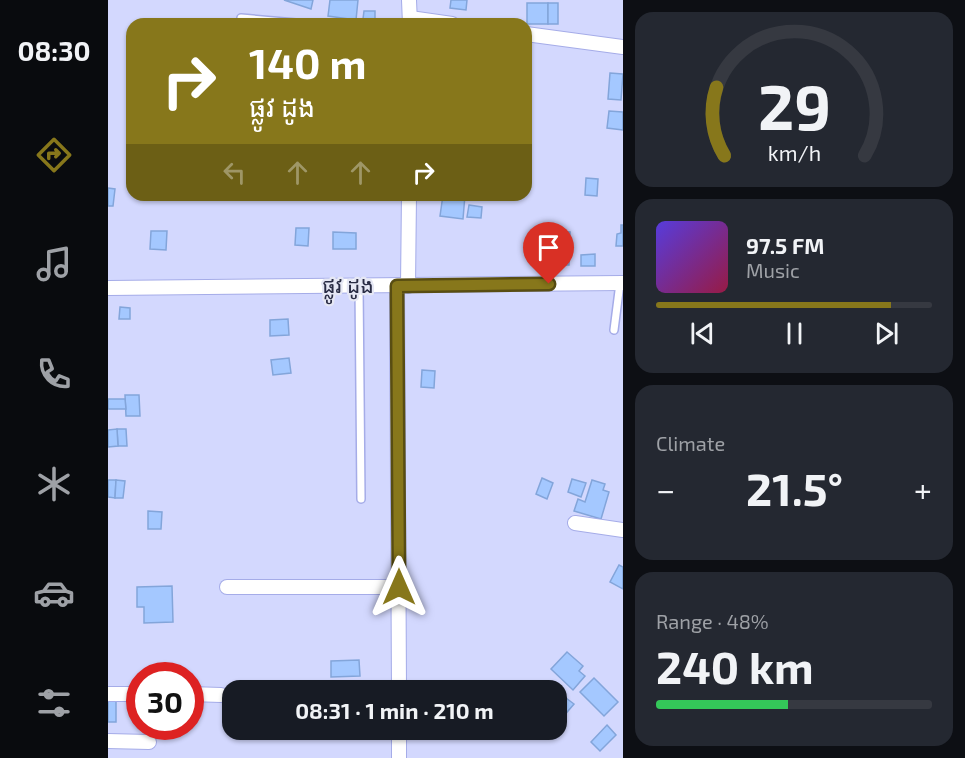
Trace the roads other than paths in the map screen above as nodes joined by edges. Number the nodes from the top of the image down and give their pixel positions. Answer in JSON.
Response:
{"nodes":[{"id":1,"x":409,"y":0,"type":"edge"},
{"id":2,"x":410,"y":18,"type":"edge"},
{"id":3,"x":532,"y":35,"type":"edge"},
{"id":4,"x":623,"y":47,"type":"edge"},
{"id":5,"x":409,"y":201,"type":"edge"},
{"id":6,"x":622,"y":283,"type":"edge"},
{"id":7,"x":359,"y":286,"type":"junction"},
{"id":8,"x":403,"y":286,"type":"junction"},
{"id":9,"x":108,"y":288,"type":"edge"},
{"id":10,"x":614,"y":330,"type":"dead end"},
{"id":11,"x":361,"y":499,"type":"dead end"},
{"id":12,"x":574,"y":523,"type":"dead end"},
{"id":13,"x":623,"y":530,"type":"edge"},
{"id":14,"x":227,"y":587,"type":"dead end"},
{"id":15,"x":399,"y":587,"type":"junction"},
{"id":16,"x":399,"y":680,"type":"edge"},
{"id":17,"x":108,"y":694,"type":"edge"},
{"id":18,"x":126,"y":694,"type":"edge"},
{"id":19,"x":204,"y":694,"type":"edge"},
{"id":20,"x":221,"y":694,"type":"dead end"},
{"id":21,"x":399,"y":740,"type":"edge"},
{"id":22,"x":108,"y":741,"type":"edge"},
{"id":23,"x":149,"y":742,"type":"dead end"},
{"id":24,"x":399,"y":758,"type":"edge"}],
"edges":[{"from":1,"to":2,"type":"street"},
{"from":3,"to":4,"type":"street"},
{"from":5,"to":8,"type":"street"},
{"from":6,"to":8,"type":"street","name":"ផ្លូវ ដូង"},
{"from":6,"to":10,"type":"lane"},
{"from":7,"to":8,"type":"street","name":"ផ្លូវ ដូង"},
{"from":7,"to":9,"type":"street","name":"ផ្លូវ ដូង"},
{"from":7,"to":11,"type":"lane"},
{"from":8,"to":15,"type":"street"},
{"from":12,"to":13,"type":"street"},
{"from":14,"to":15,"type":"street"},
{"from":15,"to":16,"type":"street"},
{"from":17,"to":18,"type":"street"},
{"from":19,"to":20,"type":"street"},
{"from":21,"to":24,"type":"street"},
{"from":22,"to":23,"type":"street"}]}
